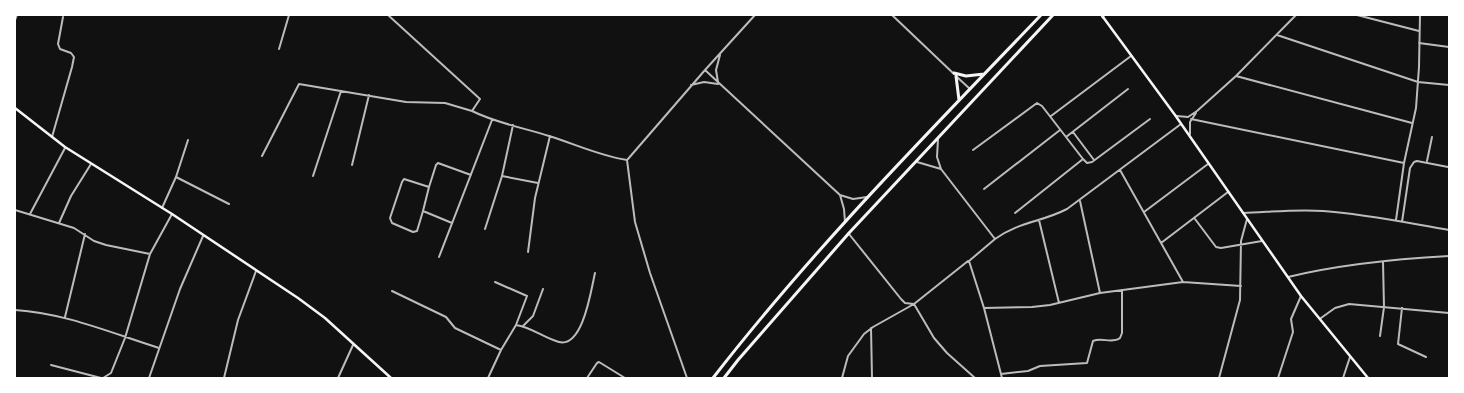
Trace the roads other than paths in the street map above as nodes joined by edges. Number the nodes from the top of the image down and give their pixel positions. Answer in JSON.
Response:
{"nodes":[{"id":1,"x":17,"y":15,"type":"edge"},
{"id":2,"x":290,"y":15,"type":"edge"},
{"id":3,"x":388,"y":15,"type":"edge"},
{"id":4,"x":755,"y":15,"type":"edge"},
{"id":5,"x":892,"y":15,"type":"edge"},
{"id":6,"x":1041,"y":15,"type":"edge"},
{"id":7,"x":1296,"y":15,"type":"edge"},
{"id":8,"x":1357,"y":15,"type":"edge"},
{"id":9,"x":1420,"y":15,"type":"edge"},
{"id":10,"x":1053,"y":16,"type":"edge"},
{"id":11,"x":1102,"y":16,"type":"edge"},
{"id":12,"x":63,"y":17,"type":"dead end"},
{"id":13,"x":15,"y":20,"type":"edge"},
{"id":14,"x":1419,"y":31,"type":"junction"},
{"id":15,"x":1277,"y":35,"type":"junction"},
{"id":16,"x":1419,"y":43,"type":"junction"},
{"id":17,"x":1449,"y":47,"type":"edge"},
{"id":18,"x":279,"y":49,"type":"dead end"},
{"id":19,"x":720,"y":53,"type":"junction"},
{"id":20,"x":1131,"y":56,"type":"junction"},
{"id":21,"x":705,"y":70,"type":"junction"},
{"id":22,"x":985,"y":73,"type":"junction"},
{"id":23,"x":955,"y":74,"type":"junction"},
{"id":24,"x":1236,"y":76,"type":"junction"},
{"id":25,"x":1418,"y":82,"type":"junction"},
{"id":26,"x":719,"y":83,"type":"junction"},
{"id":27,"x":691,"y":85,"type":"junction"},
{"id":28,"x":1449,"y":85,"type":"edge"},
{"id":29,"x":970,"y":89,"type":"junction"},
{"id":30,"x":1128,"y":90,"type":"dead end"},
{"id":31,"x":341,"y":91,"type":"junction"},
{"id":32,"x":369,"y":95,"type":"junction"},
{"id":33,"x":959,"y":101,"type":"junction"},
{"id":34,"x":15,"y":108,"type":"edge"},
{"id":35,"x":472,"y":111,"type":"junction"},
{"id":36,"x":1197,"y":111,"type":"junction"},
{"id":37,"x":1176,"y":115,"type":"junction"},
{"id":38,"x":1050,"y":116,"type":"junction"},
{"id":39,"x":1150,"y":119,"type":"dead end"},
{"id":40,"x":1191,"y":119,"type":"junction"},
{"id":41,"x":492,"y":120,"type":"junction"},
{"id":42,"x":1412,"y":123,"type":"junction"},
{"id":43,"x":1182,"y":124,"type":"junction"},
{"id":44,"x":513,"y":125,"type":"junction"},
{"id":45,"x":1060,"y":130,"type":"junction"},
{"id":46,"x":1073,"y":132,"type":"junction"},
{"id":47,"x":550,"y":136,"type":"junction"},
{"id":48,"x":939,"y":136,"type":"junction"},
{"id":49,"x":52,"y":137,"type":"junction"},
{"id":50,"x":1066,"y":137,"type":"junction"},
{"id":51,"x":1190,"y":137,"type":"junction"},
{"id":52,"x":1432,"y":137,"type":"dead end"},
{"id":53,"x":188,"y":140,"type":"dead end"},
{"id":54,"x":65,"y":147,"type":"junction"},
{"id":55,"x":973,"y":150,"type":"dead end"},
{"id":56,"x":262,"y":156,"type":"dead end"},
{"id":57,"x":1083,"y":159,"type":"junction"},
{"id":58,"x":627,"y":160,"type":"junction"},
{"id":59,"x":1094,"y":160,"type":"junction"},
{"id":60,"x":915,"y":162,"type":"junction"},
{"id":61,"x":1427,"y":162,"type":"junction"},
{"id":62,"x":1208,"y":163,"type":"junction"},
{"id":63,"x":1404,"y":163,"type":"junction"},
{"id":64,"x":92,"y":164,"type":"junction"},
{"id":65,"x":352,"y":165,"type":"dead end"},
{"id":66,"x":1448,"y":167,"type":"edge"},
{"id":67,"x":941,"y":169,"type":"junction"},
{"id":68,"x":1120,"y":170,"type":"junction"},
{"id":69,"x":471,"y":175,"type":"junction"},
{"id":70,"x":313,"y":176,"type":"dead end"},
{"id":71,"x":502,"y":176,"type":"junction"},
{"id":72,"x":176,"y":178,"type":"junction"},
{"id":73,"x":538,"y":183,"type":"junction"},
{"id":74,"x":429,"y":187,"type":"junction"},
{"id":75,"x":984,"y":189,"type":"dead end"},
{"id":76,"x":1228,"y":192,"type":"junction"},
{"id":77,"x":840,"y":195,"type":"junction"},
{"id":78,"x":870,"y":195,"type":"junction"},
{"id":79,"x":1080,"y":201,"type":"junction"},
{"id":80,"x":229,"y":204,"type":"dead end"},
{"id":81,"x":162,"y":208,"type":"junction"},
{"id":82,"x":15,"y":210,"type":"edge"},
{"id":83,"x":423,"y":211,"type":"junction"},
{"id":84,"x":1144,"y":212,"type":"junction"},
{"id":85,"x":1015,"y":213,"type":"dead end"},
{"id":86,"x":1243,"y":213,"type":"junction"},
{"id":87,"x":30,"y":214,"type":"junction"},
{"id":88,"x":172,"y":214,"type":"junction"},
{"id":89,"x":1039,"y":219,"type":"junction"},
{"id":90,"x":1195,"y":219,"type":"junction"},
{"id":91,"x":1247,"y":219,"type":"junction"},
{"id":92,"x":1396,"y":220,"type":"junction"},
{"id":93,"x":845,"y":222,"type":"junction"},
{"id":94,"x":1402,"y":222,"type":"junction"},
{"id":95,"x":58,"y":223,"type":"junction"},
{"id":96,"x":452,"y":223,"type":"junction"},
{"id":97,"x":485,"y":229,"type":"dead end"},
{"id":98,"x":1449,"y":230,"type":"edge"},
{"id":99,"x":848,"y":233,"type":"junction"},
{"id":100,"x":85,"y":234,"type":"junction"},
{"id":101,"x":203,"y":236,"type":"junction"},
{"id":102,"x":995,"y":239,"type":"junction"},
{"id":103,"x":1262,"y":240,"type":"junction"},
{"id":104,"x":1161,"y":243,"type":"junction"},
{"id":105,"x":1241,"y":244,"type":"junction"},
{"id":106,"x":528,"y":252,"type":"dead end"},
{"id":107,"x":150,"y":254,"type":"junction"},
{"id":108,"x":1449,"y":256,"type":"edge"},
{"id":109,"x":439,"y":257,"type":"dead end"},
{"id":110,"x":969,"y":261,"type":"junction"},
{"id":111,"x":1383,"y":262,"type":"junction"},
{"id":112,"x":256,"y":271,"type":"junction"},
{"id":113,"x":595,"y":273,"type":"dead end"},
{"id":114,"x":1288,"y":278,"type":"junction"},
{"id":115,"x":495,"y":282,"type":"dead end"},
{"id":116,"x":1183,"y":282,"type":"junction"},
{"id":117,"x":1241,"y":286,"type":"junction"},
{"id":118,"x":543,"y":289,"type":"dead end"},
{"id":119,"x":1122,"y":290,"type":"junction"},
{"id":120,"x":392,"y":291,"type":"dead end"},
{"id":121,"x":1100,"y":293,"type":"junction"},
{"id":122,"x":1302,"y":296,"type":"junction"},
{"id":123,"x":1059,"y":303,"type":"junction"},
{"id":124,"x":914,"y":304,"type":"junction"},
{"id":125,"x":1384,"y":307,"type":"junction"},
{"id":126,"x":984,"y":308,"type":"junction"},
{"id":127,"x":1402,"y":308,"type":"junction"},
{"id":128,"x":15,"y":310,"type":"edge"},
{"id":129,"x":1449,"y":313,"type":"edge"},
{"id":130,"x":65,"y":317,"type":"junction"},
{"id":131,"x":1319,"y":320,"type":"junction"},
{"id":132,"x":516,"y":325,"type":"junction"},
{"id":133,"x":523,"y":326,"type":"junction"},
{"id":134,"x":871,"y":328,"type":"junction"},
{"id":135,"x":1380,"y":336,"type":"dead end"},
{"id":136,"x":125,"y":338,"type":"junction"},
{"id":137,"x":353,"y":345,"type":"junction"},
{"id":138,"x":159,"y":348,"type":"junction"},
{"id":139,"x":501,"y":350,"type":"junction"},
{"id":140,"x":732,"y":355,"type":"junction"},
{"id":141,"x":1350,"y":357,"type":"junction"},
{"id":142,"x":1426,"y":357,"type":"dead end"},
{"id":143,"x":738,"y":360,"type":"junction"},
{"id":144,"x":51,"y":365,"type":"dead end"},
{"id":145,"x":1001,"y":374,"type":"junction"},
{"id":146,"x":102,"y":378,"type":"edge"},
{"id":147,"x":149,"y":378,"type":"edge"},
{"id":148,"x":224,"y":378,"type":"edge"},
{"id":149,"x":338,"y":378,"type":"edge"},
{"id":150,"x":391,"y":378,"type":"edge"},
{"id":151,"x":488,"y":378,"type":"edge"},
{"id":152,"x":587,"y":378,"type":"edge"},
{"id":153,"x":625,"y":378,"type":"edge"},
{"id":154,"x":688,"y":378,"type":"edge"},
{"id":155,"x":714,"y":378,"type":"edge"},
{"id":156,"x":724,"y":378,"type":"edge"},
{"id":157,"x":842,"y":378,"type":"edge"},
{"id":158,"x":872,"y":378,"type":"edge"},
{"id":159,"x":975,"y":378,"type":"edge"},
{"id":160,"x":1002,"y":378,"type":"edge"},
{"id":161,"x":1219,"y":378,"type":"edge"},
{"id":162,"x":1278,"y":378,"type":"edge"},
{"id":163,"x":1343,"y":378,"type":"edge"},
{"id":164,"x":1368,"y":378,"type":"edge"}],
"edges":[{"from":1,"to":13,"type":"street"},
{"from":2,"to":18,"type":"street"},
{"from":3,"to":35,"type":"street"},
{"from":4,"to":19,"type":"street"},
{"from":5,"to":23,"type":"street"},
{"from":6,"to":22,"type":"main road"},
{"from":7,"to":15,"type":"street"},
{"from":8,"to":14,"type":"street"},
{"from":9,"to":14,"type":"street"},
{"from":10,"to":48,"type":"main road"},
{"from":11,"to":20,"type":"main road"},
{"from":12,"to":49,"type":"street"},
{"from":14,"to":16,"type":"street"},
{"from":15,"to":24,"type":"street"},
{"from":15,"to":25,"type":"street"},
{"from":16,"to":17,"type":"street"},
{"from":16,"to":25,"type":"street"},
{"from":19,"to":21,"type":"street"},
{"from":19,"to":26,"type":"street"},
{"from":20,"to":37,"type":"main road"},
{"from":20,"to":38,"type":"street"},
{"from":21,"to":26,"type":"street"},
{"from":21,"to":27,"type":"street"},
{"from":22,"to":23,"type":"main road"},
{"from":22,"to":29,"type":"main road"},
{"from":23,"to":29,"type":"street"},
{"from":23,"to":33,"type":"main road"},
{"from":24,"to":36,"type":"street"},
{"from":24,"to":42,"type":"street"},
{"from":25,"to":28,"type":"street"},
{"from":25,"to":42,"type":"street"},
{"from":26,"to":27,"type":"street"},
{"from":26,"to":77,"type":"street"},
{"from":27,"to":58,"type":"street"},
{"from":29,"to":33,"type":"main road"},
{"from":30,"to":46,"type":"street"},
{"from":31,"to":32,"type":"street"},
{"from":31,"to":56,"type":"street"},
{"from":31,"to":70,"type":"street"},
{"from":32,"to":35,"type":"street"},
{"from":32,"to":65,"type":"street"},
{"from":33,"to":78,"type":"main road"},
{"from":34,"to":49,"type":"main road"},
{"from":35,"to":41,"type":"street"},
{"from":36,"to":37,"type":"street"},
{"from":36,"to":40,"type":"street"},
{"from":37,"to":43,"type":"main road"},
{"from":38,"to":45,"type":"street"},
{"from":38,"to":55,"type":"street"},
{"from":39,"to":59,"type":"street"},
{"from":40,"to":51,"type":"street"},
{"from":40,"to":63,"type":"street"},
{"from":41,"to":44,"type":"street"},
{"from":41,"to":69,"type":"street"},
{"from":42,"to":63,"type":"street"},
{"from":43,"to":51,"type":"main road"},
{"from":43,"to":68,"type":"street"},
{"from":44,"to":47,"type":"street"},
{"from":44,"to":71,"type":"street"},
{"from":45,"to":50,"type":"street"},
{"from":45,"to":75,"type":"street"},
{"from":46,"to":50,"type":"street"},
{"from":46,"to":59,"type":"street"},
{"from":47,"to":58,"type":"street"},
{"from":47,"to":73,"type":"street"},
{"from":48,"to":60,"type":"main road"},
{"from":48,"to":67,"type":"street"},
{"from":49,"to":54,"type":"main road"},
{"from":50,"to":57,"type":"street"},
{"from":51,"to":62,"type":"main road"},
{"from":52,"to":61,"type":"street"},
{"from":53,"to":72,"type":"street"},
{"from":54,"to":64,"type":"main road"},
{"from":54,"to":87,"type":"street"},
{"from":57,"to":59,"type":"street"},
{"from":57,"to":85,"type":"street"},
{"from":58,"to":154,"type":"street"},
{"from":60,"to":67,"type":"street"},
{"from":60,"to":99,"type":"main road"},
{"from":61,"to":66,"type":"street"},
{"from":61,"to":94,"type":"street"},
{"from":62,"to":76,"type":"main road"},
{"from":62,"to":84,"type":"street"},
{"from":63,"to":92,"type":"street"},
{"from":64,"to":81,"type":"main road"},
{"from":64,"to":95,"type":"street"},
{"from":67,"to":102,"type":"street"},
{"from":68,"to":79,"type":"street"},
{"from":68,"to":84,"type":"street"},
{"from":69,"to":74,"type":"street"},
{"from":69,"to":96,"type":"street"},
{"from":71,"to":73,"type":"street"},
{"from":71,"to":97,"type":"street"},
{"from":72,"to":80,"type":"street"},
{"from":72,"to":81,"type":"street"},
{"from":73,"to":106,"type":"street"},
{"from":74,"to":83,"type":"street"},
{"from":74,"to":83,"type":"street"},
{"from":76,"to":86,"type":"main road"},
{"from":76,"to":90,"type":"street"},
{"from":77,"to":78,"type":"street"},
{"from":77,"to":93,"type":"street"},
{"from":78,"to":93,"type":"main road"},
{"from":79,"to":89,"type":"street"},
{"from":79,"to":121,"type":"street"},
{"from":81,"to":88,"type":"main road"},
{"from":82,"to":87,"type":"street"},
{"from":83,"to":96,"type":"street"},
{"from":84,"to":104,"type":"street"},
{"from":86,"to":91,"type":"main road"},
{"from":86,"to":92,"type":"street"},
{"from":87,"to":95,"type":"street"},
{"from":88,"to":101,"type":"main road"},
{"from":88,"to":107,"type":"street"},
{"from":89,"to":102,"type":"street"},
{"from":89,"to":123,"type":"street"},
{"from":90,"to":104,"type":"street"},
{"from":90,"to":105,"type":"street"},
{"from":91,"to":103,"type":"main road"},
{"from":91,"to":105,"type":"street"},
{"from":92,"to":94,"type":"street"},
{"from":93,"to":140,"type":"main road"},
{"from":94,"to":98,"type":"street"},
{"from":95,"to":100,"type":"street"},
{"from":96,"to":109,"type":"street"},
{"from":99,"to":124,"type":"street"},
{"from":99,"to":143,"type":"main road"},
{"from":100,"to":107,"type":"street"},
{"from":100,"to":130,"type":"street"},
{"from":101,"to":112,"type":"main road"},
{"from":101,"to":138,"type":"street"},
{"from":102,"to":110,"type":"street"},
{"from":103,"to":105,"type":"street"},
{"from":103,"to":114,"type":"main road"},
{"from":104,"to":116,"type":"street"},
{"from":105,"to":117,"type":"street"},
{"from":107,"to":136,"type":"street"},
{"from":108,"to":111,"type":"street"},
{"from":110,"to":124,"type":"street"},
{"from":110,"to":126,"type":"street"},
{"from":111,"to":114,"type":"street"},
{"from":111,"to":125,"type":"street"},
{"from":112,"to":137,"type":"main road"},
{"from":112,"to":148,"type":"street"},
{"from":113,"to":133,"type":"street"},
{"from":114,"to":122,"type":"main road"},
{"from":115,"to":132,"type":"street"},
{"from":116,"to":117,"type":"street"},
{"from":116,"to":119,"type":"street"},
{"from":117,"to":161,"type":"street"},
{"from":118,"to":133,"type":"street"},
{"from":119,"to":121,"type":"street"},
{"from":119,"to":145,"type":"street"},
{"from":120,"to":139,"type":"street"},
{"from":121,"to":123,"type":"street"},
{"from":122,"to":131,"type":"main road"},
{"from":122,"to":162,"type":"street"},
{"from":123,"to":126,"type":"street"},
{"from":124,"to":134,"type":"street"},
{"from":124,"to":159,"type":"street"},
{"from":125,"to":127,"type":"street"},
{"from":125,"to":131,"type":"street"},
{"from":125,"to":135,"type":"street"},
{"from":126,"to":145,"type":"street"},
{"from":127,"to":129,"type":"street"},
{"from":127,"to":142,"type":"street"},
{"from":128,"to":130,"type":"street"},
{"from":130,"to":136,"type":"street"},
{"from":131,"to":141,"type":"main road"},
{"from":132,"to":133,"type":"street"},
{"from":132,"to":139,"type":"street"},
{"from":134,"to":157,"type":"street"},
{"from":134,"to":158,"type":"street"},
{"from":136,"to":138,"type":"street"},
{"from":136,"to":146,"type":"street"},
{"from":137,"to":149,"type":"street"},
{"from":137,"to":150,"type":"main road"},
{"from":138,"to":147,"type":"street"},
{"from":139,"to":151,"type":"street"},
{"from":140,"to":143,"type":"main road"},
{"from":140,"to":155,"type":"main road"},
{"from":141,"to":163,"type":"street"},
{"from":141,"to":164,"type":"main road"},
{"from":143,"to":156,"type":"main road"},
{"from":144,"to":146,"type":"street"},
{"from":145,"to":160,"type":"street"},
{"from":152,"to":153,"type":"street"}]}
